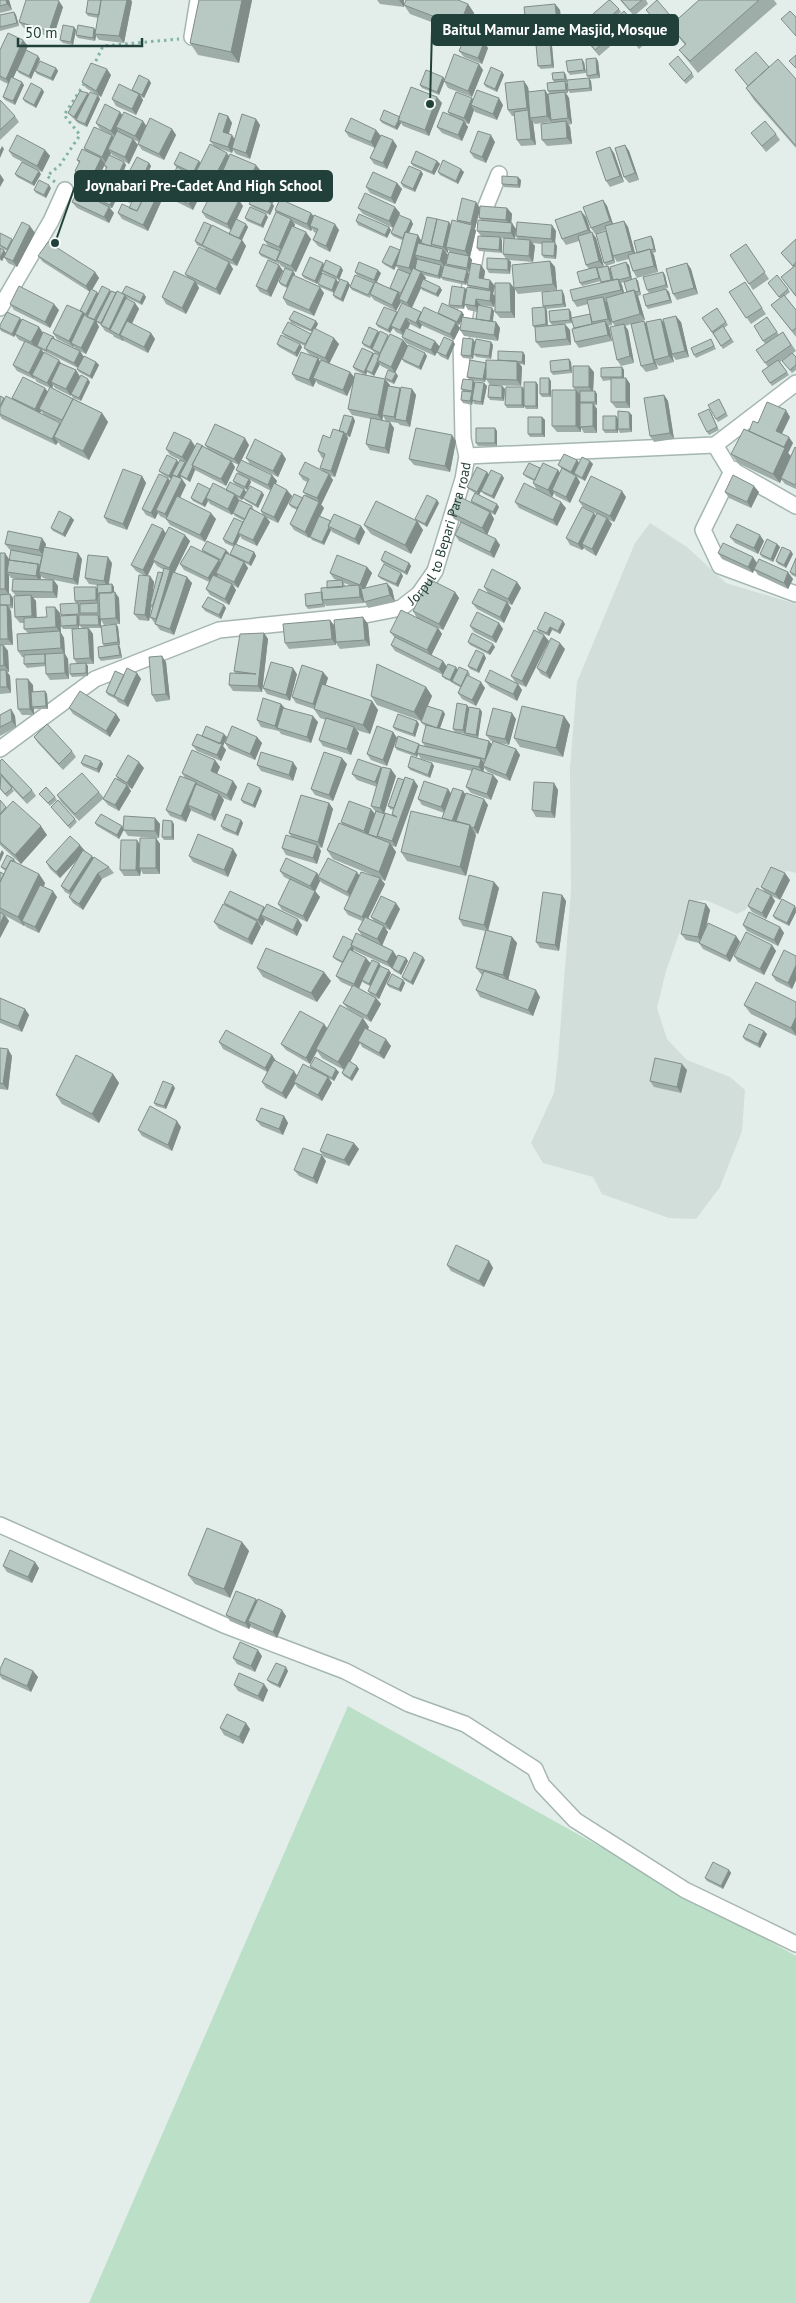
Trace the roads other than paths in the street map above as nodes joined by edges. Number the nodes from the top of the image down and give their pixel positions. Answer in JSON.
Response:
{"nodes":[{"id":1,"x":198,"y":0,"type":"edge"},
{"id":2,"x":192,"y":37,"type":"edge"},
{"id":3,"x":500,"y":174,"type":"dead end"},
{"id":4,"x":65,"y":190,"type":"road end"},
{"id":5,"x":0,"y":308,"type":"edge"},
{"id":6,"x":796,"y":383,"type":"edge"},
{"id":7,"x":715,"y":446,"type":"junction"},
{"id":8,"x":467,"y":456,"type":"junction"},
{"id":9,"x":733,"y":470,"type":"junction"},
{"id":10,"x":796,"y":506,"type":"edge"},
{"id":11,"x":796,"y":594,"type":"edge"},
{"id":12,"x":0,"y":748,"type":"edge"},
{"id":13,"x":0,"y":1525,"type":"edge"},
{"id":14,"x":796,"y":1944,"type":"edge"}],
"edges":[{"from":1,"to":2,"type":"street"},
{"from":3,"to":8,"type":"street"},
{"from":4,"to":5,"type":"street"},
{"from":6,"to":7,"type":"street"},
{"from":7,"to":8,"type":"street","name":"Jorpul to Bepari Para road"},
{"from":7,"to":9,"type":"street"},
{"from":8,"to":12,"type":"street","name":"Jorpul to Bepari Para road"},
{"from":9,"to":10,"type":"street"},
{"from":9,"to":11,"type":"street"},
{"from":13,"to":14,"type":"street"}]}
